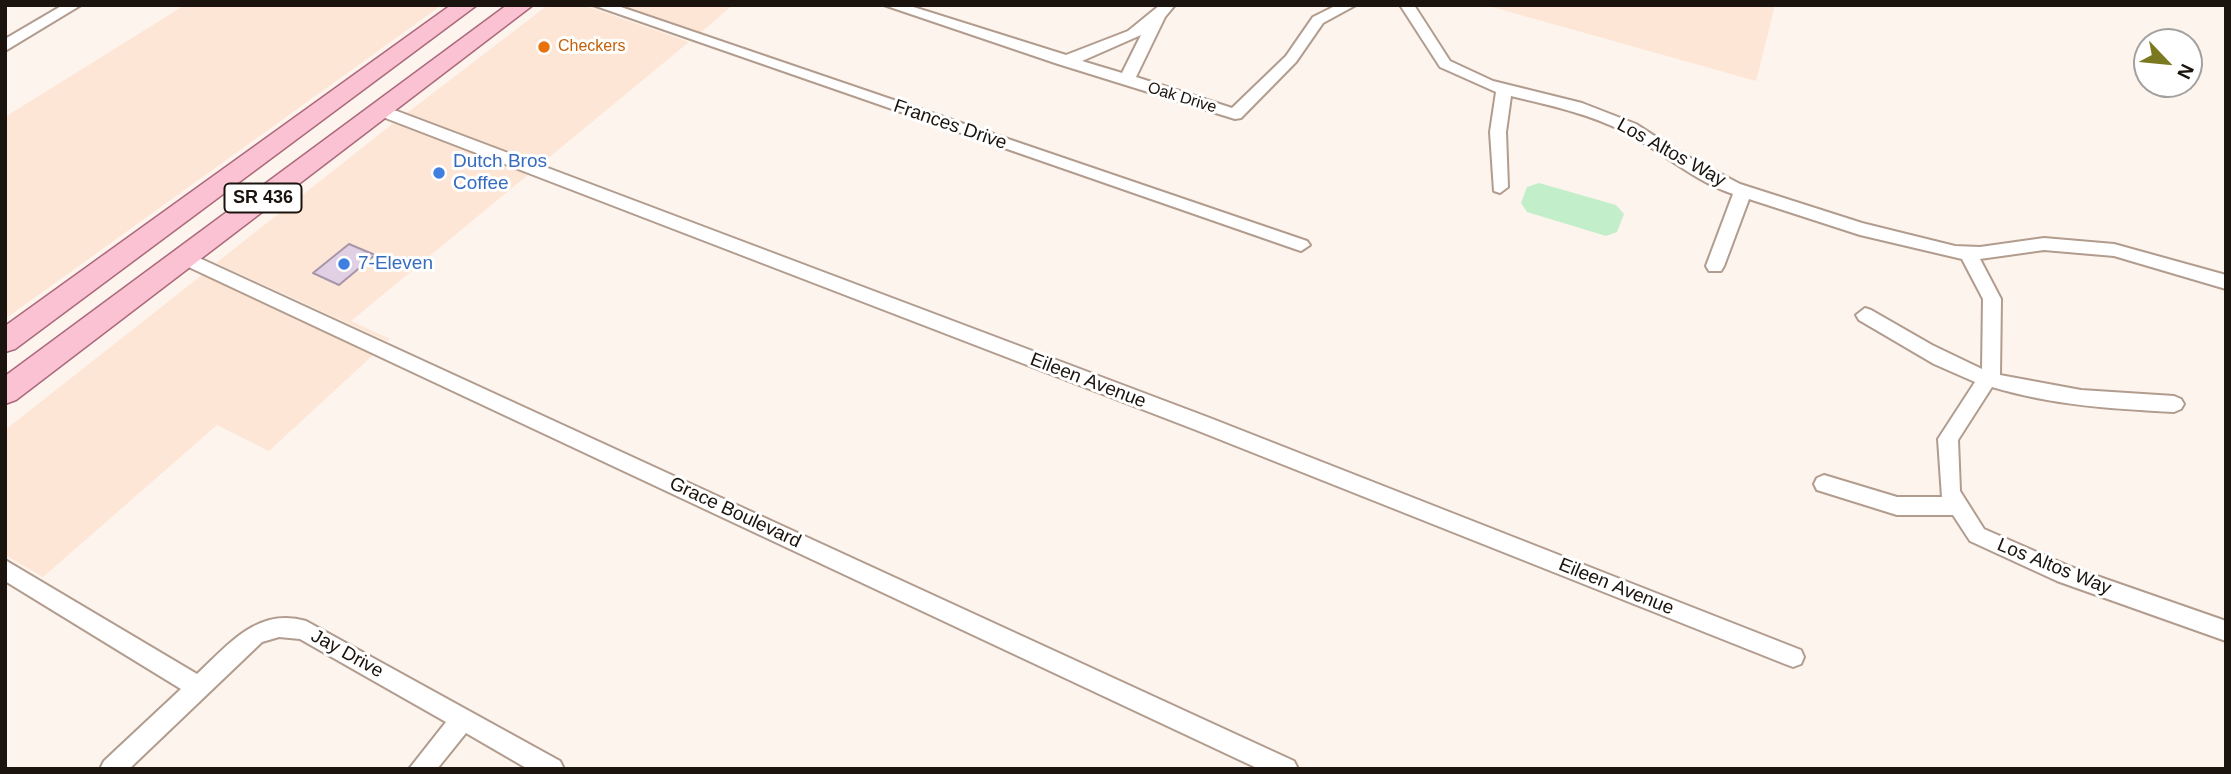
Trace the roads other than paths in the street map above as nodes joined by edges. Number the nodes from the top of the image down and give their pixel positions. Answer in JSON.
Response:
{"nodes":[{"id":1,"x":74,"y":5,"type":"edge"},
{"id":2,"x":466,"y":5,"type":"edge"},
{"id":3,"x":522,"y":5,"type":"edge"},
{"id":4,"x":600,"y":5,"type":"edge"},
{"id":5,"x":891,"y":5,"type":"edge"},
{"id":6,"x":1349,"y":5,"type":"edge"},
{"id":7,"x":1407,"y":5,"type":"edge"},
{"id":8,"x":1163,"y":11,"type":"edge"},
{"id":9,"x":5,"y":46,"type":"edge"},
{"id":10,"x":1062,"y":62,"type":"junction"},
{"id":11,"x":1126,"y":81,"type":"junction"},
{"id":12,"x":1504,"y":90,"type":"junction"},
{"id":13,"x":381,"y":110,"type":"junction"},
{"id":14,"x":254,"y":160,"type":"junction"},
{"id":15,"x":1500,"y":187,"type":"dead end"},
{"id":16,"x":1743,"y":191,"type":"junction"},
{"id":17,"x":160,"y":228,"type":"junction"},
{"id":18,"x":1301,"y":245,"type":"dead end"},
{"id":19,"x":1968,"y":253,"type":"junction"},
{"id":20,"x":184,"y":257,"type":"junction"},
{"id":21,"x":1716,"y":266,"type":"dead end"},
{"id":22,"x":2226,"y":282,"type":"edge"},
{"id":23,"x":1866,"y":315,"type":"dead end"},
{"id":24,"x":5,"y":341,"type":"edge"},
{"id":25,"x":1987,"y":379,"type":"junction"},
{"id":26,"x":5,"y":391,"type":"edge"},
{"id":27,"x":2174,"y":404,"type":"dead end"},
{"id":28,"x":1824,"y":484,"type":"dead end"},
{"id":29,"x":1958,"y":506,"type":"junction"},
{"id":30,"x":5,"y":569,"type":"edge"},
{"id":31,"x":2226,"y":631,"type":"edge"},
{"id":32,"x":1793,"y":657,"type":"dead end"},
{"id":33,"x":197,"y":686,"type":"junction"},
{"id":34,"x":463,"y":719,"type":"junction"},
{"id":35,"x":112,"y":769,"type":"edge"},
{"id":36,"x":421,"y":769,"type":"edge"},
{"id":37,"x":552,"y":769,"type":"edge"},
{"id":38,"x":1286,"y":769,"type":"edge"}],
"edges":[{"from":1,"to":9,"type":"street"},
{"from":2,"to":14,"type":"main road","number":"SR 436"},
{"from":3,"to":13,"type":"main road","number":"SR 436"},
{"from":4,"to":18,"type":"street","name":"Frances Drive"},
{"from":5,"to":10,"type":"street"},
{"from":6,"to":11,"type":"street","name":"Oak Drive"},
{"from":7,"to":12,"type":"street","name":"Los Altos Way"},
{"from":8,"to":10,"type":"street"},
{"from":8,"to":11,"type":"street","name":"Oak Drive"},
{"from":10,"to":11,"type":"street"},
{"from":12,"to":15,"type":"street"},
{"from":12,"to":16,"type":"street","name":"Los Altos Way"},
{"from":13,"to":20,"type":"main road","number":"SR 436"},
{"from":13,"to":32,"type":"street","name":"Eileen Avenue"},
{"from":14,"to":17,"type":"main road","number":"SR 436"},
{"from":14,"to":20,"type":"main road"},
{"from":16,"to":19,"type":"street","name":"Los Altos Way"},
{"from":16,"to":21,"type":"street"},
{"from":17,"to":24,"type":"main road","number":"SR 436"},
{"from":17,"to":26,"type":"main road"},
{"from":19,"to":22,"type":"street","name":"Los Altos Way"},
{"from":19,"to":25,"type":"street","name":"Los Altos Way"},
{"from":20,"to":26,"type":"main road","number":"SR 436"},
{"from":20,"to":38,"type":"street","name":"Grace Boulevard"},
{"from":23,"to":25,"type":"street"},
{"from":25,"to":27,"type":"street"},
{"from":25,"to":29,"type":"street","name":"Los Altos Way"},
{"from":28,"to":29,"type":"street"},
{"from":29,"to":31,"type":"street","name":"Los Altos Way"},
{"from":30,"to":33,"type":"street"},
{"from":33,"to":34,"type":"street","name":"Jay Drive"},
{"from":33,"to":35,"type":"street","name":"Jay Drive"},
{"from":34,"to":36,"type":"street"},
{"from":34,"to":37,"type":"street","name":"Jay Drive"}]}
